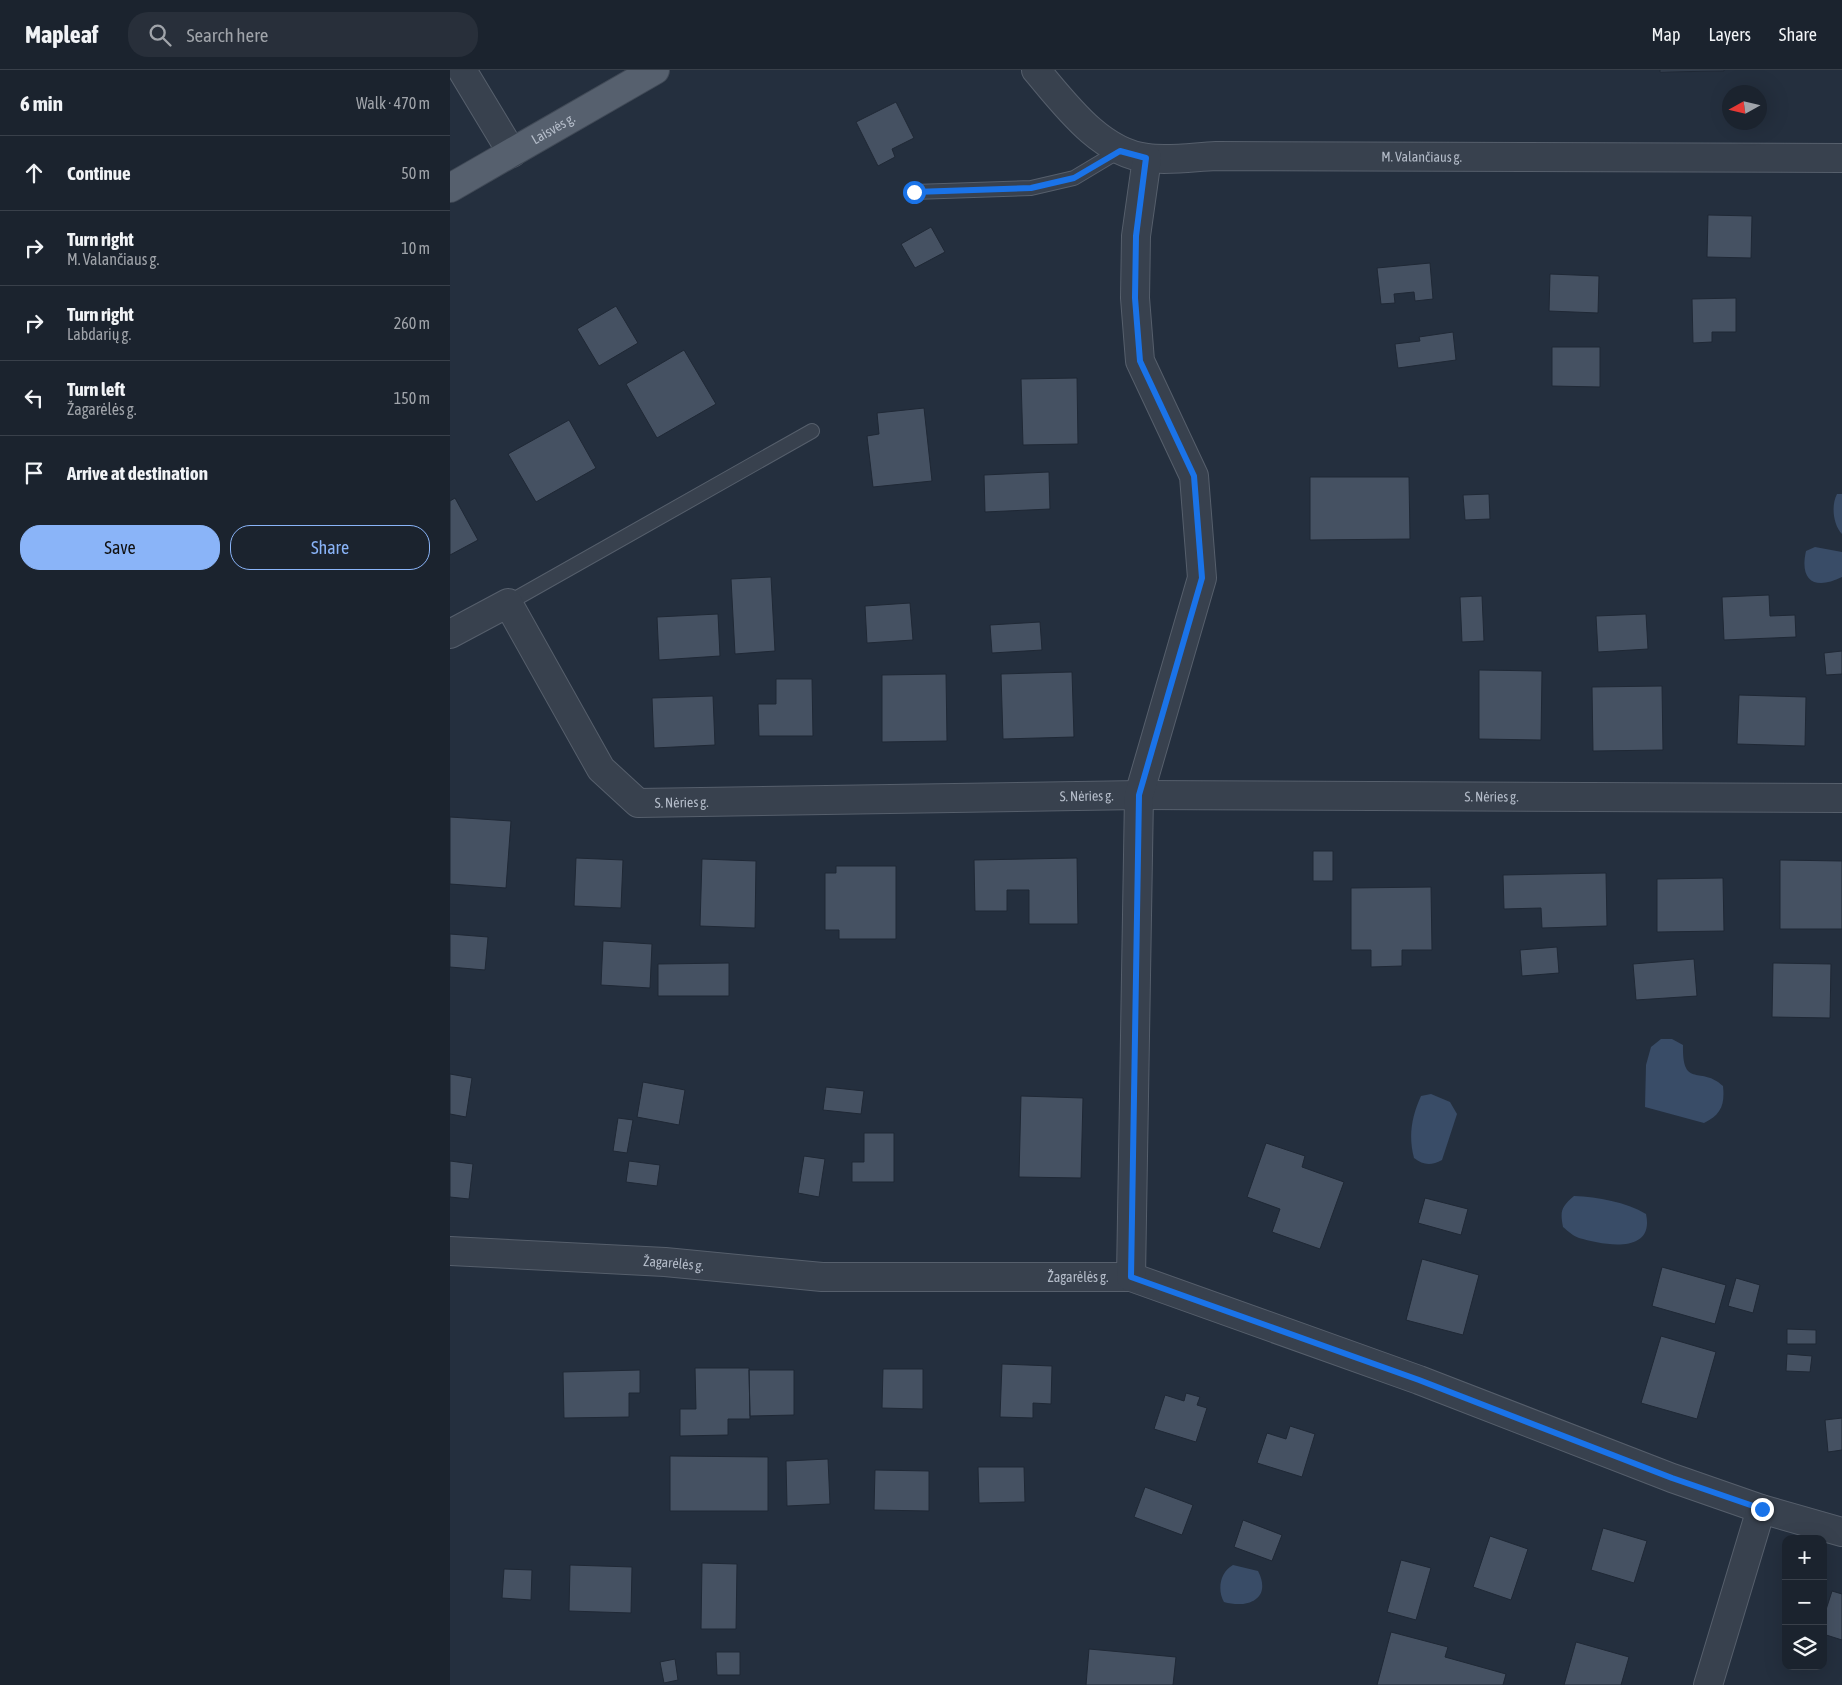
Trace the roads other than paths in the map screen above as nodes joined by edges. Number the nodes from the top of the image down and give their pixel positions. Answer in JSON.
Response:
{"nodes":[{"id":1,"x":462,"y":70,"type":"edge"},
{"id":2,"x":655,"y":70,"type":"edge"},
{"id":3,"x":1036,"y":70,"type":"edge"},
{"id":4,"x":1120,"y":151,"type":"junction"},
{"id":5,"x":512,"y":153,"type":"junction"},
{"id":6,"x":1146,"y":158,"type":"junction"},
{"id":7,"x":1842,"y":158,"type":"edge"},
{"id":8,"x":450,"y":188,"type":"edge"},
{"id":9,"x":914,"y":192,"type":"dead end"},
{"id":10,"x":812,"y":431,"type":"dead end"},
{"id":11,"x":508,"y":603,"type":"junction"},
{"id":12,"x":450,"y":634,"type":"edge"},
{"id":13,"x":1139,"y":795,"type":"junction"},
{"id":14,"x":1842,"y":798,"type":"edge"},
{"id":15,"x":450,"y":1251,"type":"edge"},
{"id":16,"x":1131,"y":1277,"type":"junction"},
{"id":17,"x":1762,"y":1509,"type":"junction"},
{"id":18,"x":1842,"y":1532,"type":"edge"},
{"id":19,"x":1708,"y":1685,"type":"edge"}],
"edges":[{"from":1,"to":5,"type":"street"},
{"from":2,"to":5,"type":"main road","name":"Laisvės g."},
{"from":3,"to":4,"type":"street","name":"M. Valančiaus g."},
{"from":4,"to":6,"type":"street","name":"M. Valančiaus g."},
{"from":4,"to":9,"type":"lane"},
{"from":5,"to":8,"type":"main road","name":"Laisvės g."},
{"from":6,"to":7,"type":"street","name":"M. Valančiaus g."},
{"from":6,"to":13,"type":"street"},
{"from":10,"to":11,"type":"lane"},
{"from":11,"to":12,"type":"street"},
{"from":11,"to":13,"type":"street","name":"S. Nėries g."},
{"from":13,"to":14,"type":"street","name":"S. Nėries g."},
{"from":13,"to":16,"type":"street"},
{"from":15,"to":16,"type":"street","name":"Žagarėlės g."},
{"from":16,"to":17,"type":"street","name":"Žagarėlės g."},
{"from":17,"to":18,"type":"street","name":"Žagarėlės g."},
{"from":17,"to":19,"type":"street"}]}
